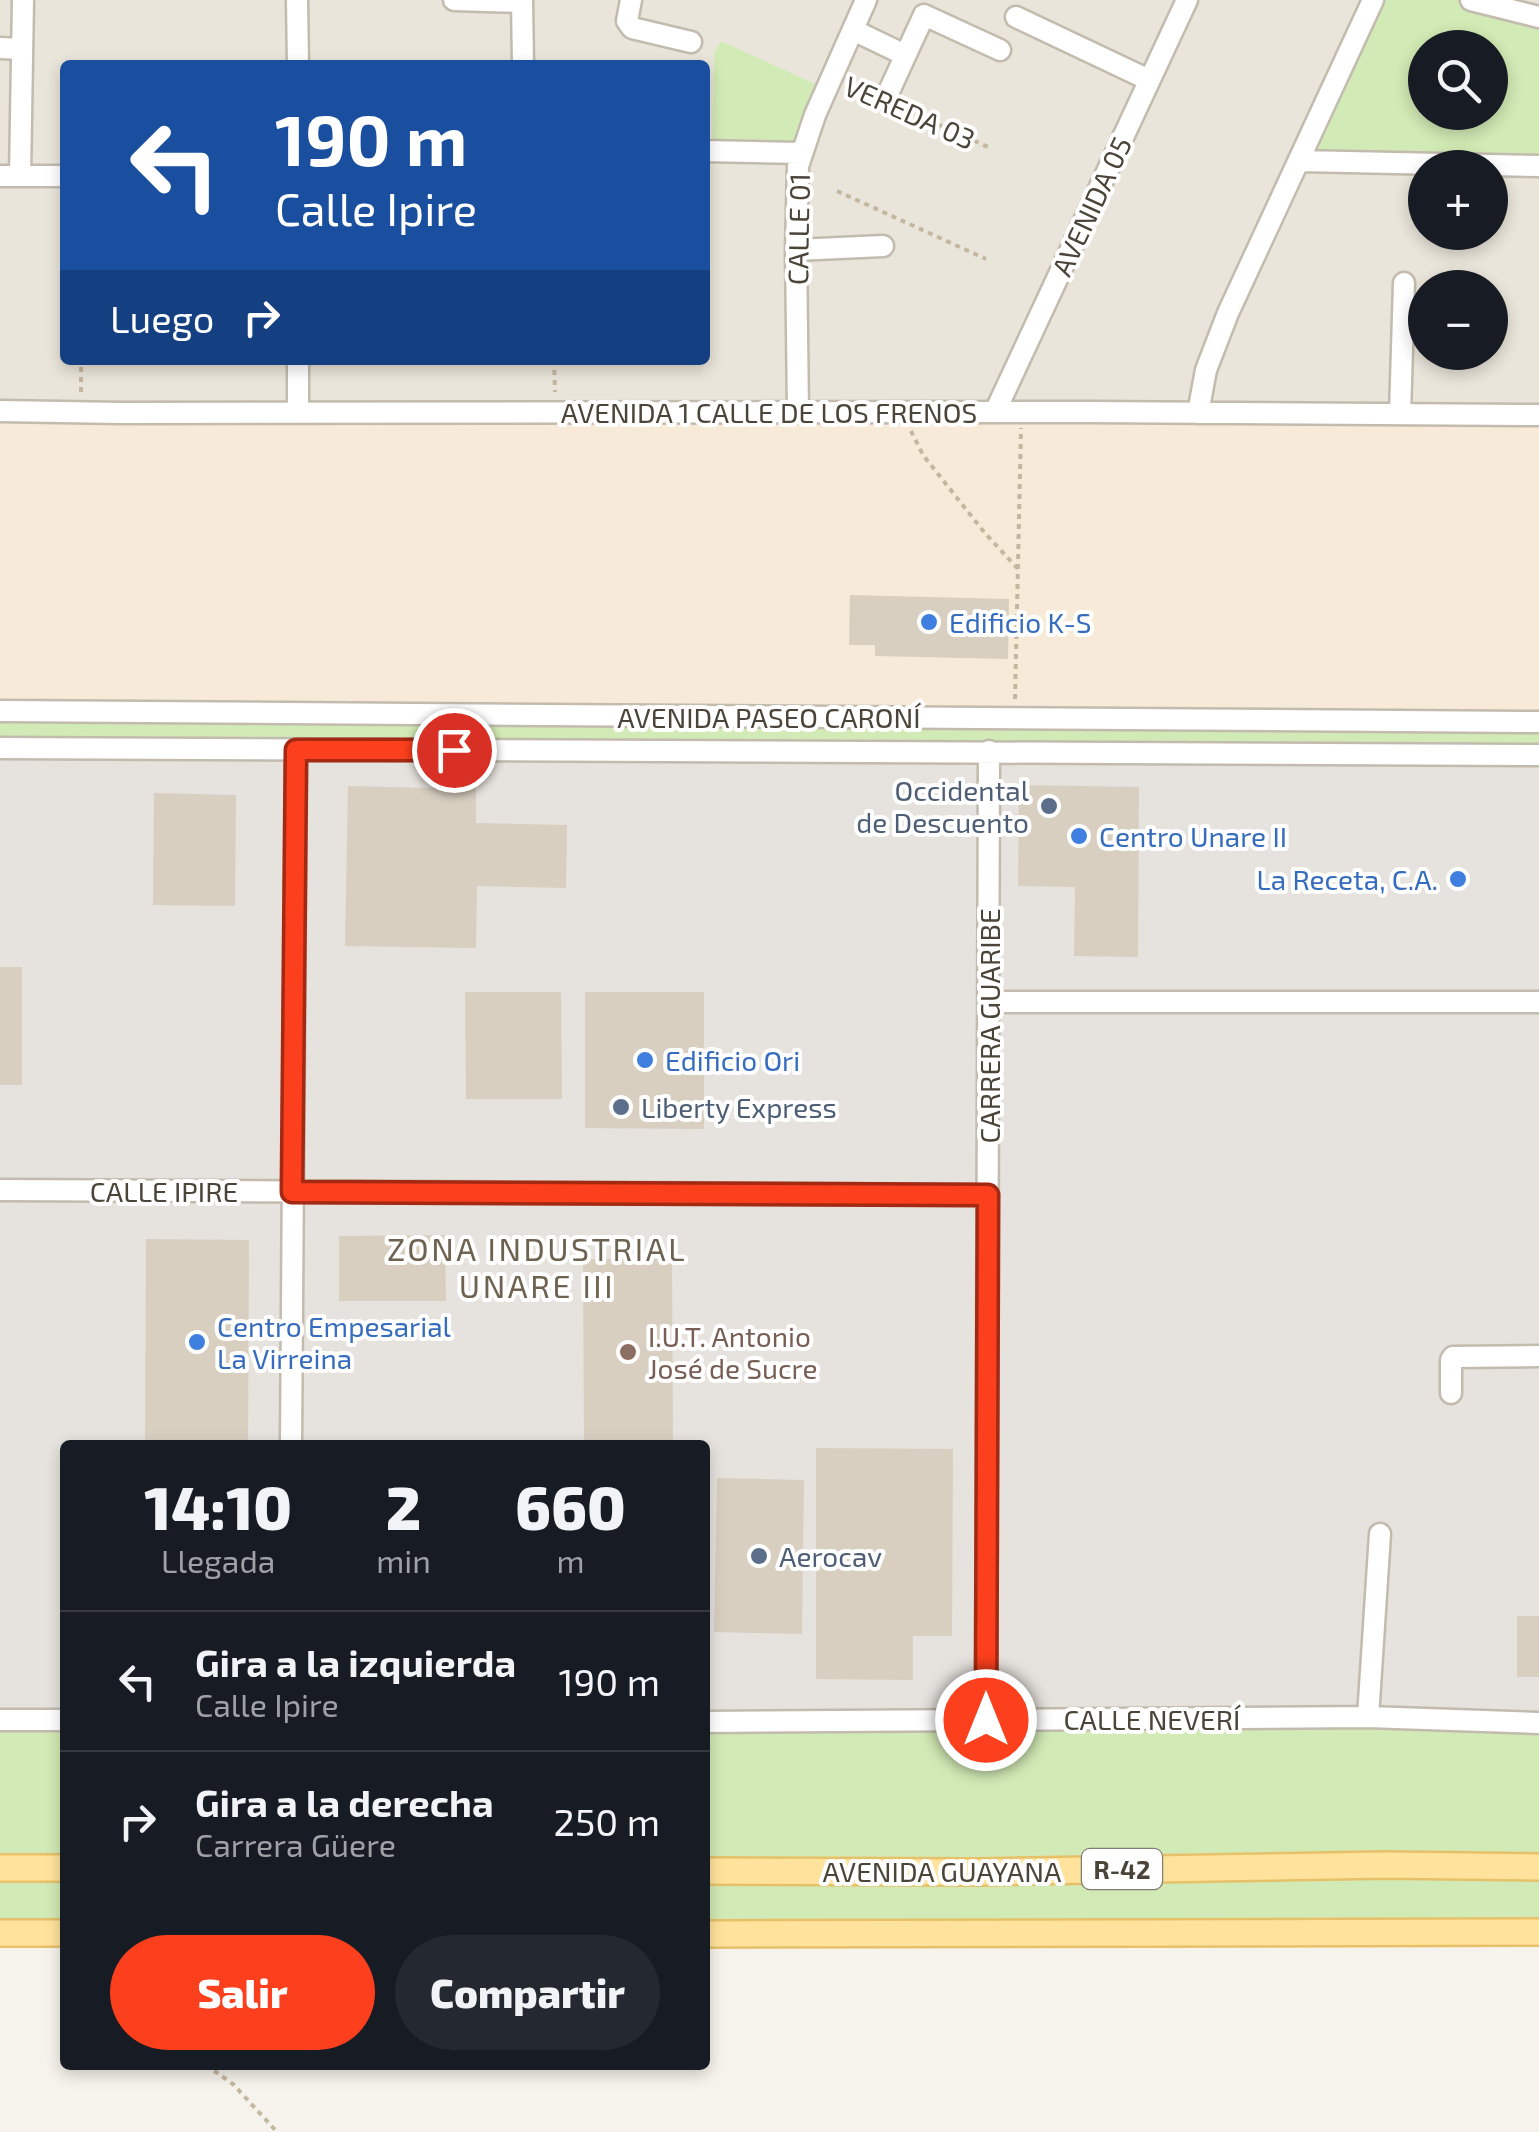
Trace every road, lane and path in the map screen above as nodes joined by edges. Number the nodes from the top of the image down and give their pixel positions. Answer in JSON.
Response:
{"nodes":[{"id":1,"x":23,"y":0,"type":"edge"},
{"id":2,"x":297,"y":0,"type":"edge"},
{"id":3,"x":454,"y":0,"type":"edge"},
{"id":4,"x":632,"y":0,"type":"edge"},
{"id":5,"x":866,"y":0,"type":"edge"},
{"id":6,"x":1187,"y":0,"type":"edge"},
{"id":7,"x":1373,"y":0,"type":"edge"},
{"id":8,"x":1471,"y":0,"type":"edge"},
{"id":9,"x":522,"y":1,"type":"edge"},
{"id":10,"x":1539,"y":17,"type":"edge"},
{"id":11,"x":1016,"y":18,"type":"dead end"},
{"id":12,"x":853,"y":30,"type":"junction"},
{"id":13,"x":691,"y":42,"type":"dead end"},
{"id":14,"x":0,"y":48,"type":"edge"},
{"id":15,"x":22,"y":48,"type":"junction"},
{"id":16,"x":1000,"y":50,"type":"dead end"},
{"id":17,"x":905,"y":55,"type":"junction"},
{"id":18,"x":298,"y":60,"type":"edge"},
{"id":19,"x":523,"y":60,"type":"edge"},
{"id":20,"x":832,"y":77,"type":"junction"},
{"id":21,"x":1150,"y":80,"type":"junction"},
{"id":22,"x":885,"y":100,"type":"junction"},
{"id":23,"x":988,"y":147,"type":"dead end"},
{"id":24,"x":710,"y":152,"type":"edge"},
{"id":25,"x":801,"y":153,"type":"junction"},
{"id":26,"x":1299,"y":161,"type":"junction"},
{"id":27,"x":1539,"y":166,"type":"edge"},
{"id":28,"x":10,"y":176,"type":"edge"},
{"id":29,"x":60,"y":176,"type":"edge"},
{"id":30,"x":837,"y":191,"type":"dead end"},
{"id":31,"x":884,"y":246,"type":"dead end"},
{"id":32,"x":796,"y":250,"type":"junction"},
{"id":33,"x":986,"y":259,"type":"dead end"},
{"id":34,"x":1404,"y":283,"type":"dead end"},
{"id":35,"x":81,"y":365,"type":"edge"},
{"id":36,"x":298,"y":365,"type":"edge"},
{"id":37,"x":554,"y":365,"type":"edge"},
{"id":38,"x":0,"y":411,"type":"edge"},
{"id":39,"x":80,"y":412,"type":"junction"},
{"id":40,"x":298,"y":412,"type":"junction"},
{"id":41,"x":555,"y":412,"type":"junction"},
{"id":42,"x":798,"y":412,"type":"junction"},
{"id":43,"x":905,"y":412,"type":"junction"},
{"id":44,"x":995,"y":412,"type":"junction"},
{"id":45,"x":1022,"y":412,"type":"junction"},
{"id":46,"x":1198,"y":413,"type":"junction"},
{"id":47,"x":1400,"y":414,"type":"junction"},
{"id":48,"x":1539,"y":415,"type":"edge"},
{"id":49,"x":1018,"y":569,"type":"junction"},
{"id":50,"x":0,"y":710,"type":"edge"},
{"id":51,"x":1015,"y":719,"type":"junction"},
{"id":52,"x":1539,"y":722,"type":"edge"},
{"id":53,"x":0,"y":748,"type":"edge"},
{"id":54,"x":296,"y":750,"type":"junction"},
{"id":55,"x":988,"y":751,"type":"junction"},
{"id":56,"x":1539,"y":755,"type":"edge"},
{"id":57,"x":990,"y":1002,"type":"junction"},
{"id":58,"x":1539,"y":1002,"type":"edge"},
{"id":59,"x":0,"y":1190,"type":"edge"},
{"id":60,"x":292,"y":1192,"type":"junction"},
{"id":61,"x":988,"y":1195,"type":"junction"},
{"id":62,"x":1539,"y":1356,"type":"edge"},
{"id":63,"x":1451,"y":1393,"type":"dead end"},
{"id":64,"x":291,"y":1440,"type":"edge"},
{"id":65,"x":1380,"y":1534,"type":"dead end"},
{"id":66,"x":1368,"y":1718,"type":"junction"},
{"id":67,"x":0,"y":1720,"type":"edge"},
{"id":68,"x":60,"y":1720,"type":"edge"},
{"id":69,"x":986,"y":1720,"type":"junction"},
{"id":70,"x":710,"y":1722,"type":"edge"},
{"id":71,"x":1539,"y":1723,"type":"edge"},
{"id":72,"x":1539,"y":1867,"type":"edge"},
{"id":73,"x":0,"y":1868,"type":"edge"},
{"id":74,"x":60,"y":1868,"type":"edge"},
{"id":75,"x":710,"y":1871,"type":"edge"},
{"id":76,"x":1539,"y":1932,"type":"edge"},
{"id":77,"x":0,"y":1933,"type":"edge"},
{"id":78,"x":60,"y":1933,"type":"edge"},
{"id":79,"x":710,"y":1934,"type":"edge"},
{"id":80,"x":213,"y":2070,"type":"edge"},
{"id":81,"x":277,"y":2132,"type":"edge"}],
"edges":[{"from":1,"to":15,"type":"street"},
{"from":2,"to":18,"type":"street"},
{"from":3,"to":9,"type":"street"},
{"from":4,"to":13,"type":"street"},
{"from":5,"to":12,"type":"street","name":"CALLE 01"},
{"from":6,"to":21,"type":"street","name":"AVENIDA 05"},
{"from":7,"to":26,"type":"street"},
{"from":8,"to":10,"type":"street"},
{"from":9,"to":19,"type":"street"},
{"from":11,"to":21,"type":"street"},
{"from":12,"to":17,"type":"street"},
{"from":12,"to":20,"type":"street","name":"CALLE 01"},
{"from":14,"to":15,"type":"street"},
{"from":15,"to":28,"type":"street"},
{"from":16,"to":17,"type":"street"},
{"from":17,"to":22,"type":"street"},
{"from":20,"to":22,"type":"path","name":"VEREDA 03"},
{"from":20,"to":25,"type":"street","name":"CALLE 01"},
{"from":21,"to":44,"type":"street","name":"AVENIDA 05"},
{"from":22,"to":23,"type":"path","name":"VEREDA 03"},
{"from":24,"to":25,"type":"street"},
{"from":25,"to":32,"type":"street","name":"CALLE 01"},
{"from":26,"to":27,"type":"street"},
{"from":26,"to":46,"type":"street"},
{"from":28,"to":29,"type":"street"},
{"from":30,"to":33,"type":"path"},
{"from":31,"to":32,"type":"street"},
{"from":32,"to":42,"type":"street","name":"CALLE 01"},
{"from":34,"to":47,"type":"street"},
{"from":35,"to":39,"type":"path"},
{"from":36,"to":40,"type":"street"},
{"from":37,"to":41,"type":"path"},
{"from":38,"to":39,"type":"street","name":"AVENIDA 1 CALLE DE LOS FRENOS"},
{"from":39,"to":40,"type":"street","name":"AVENIDA 1 CALLE DE LOS FRENOS"},
{"from":40,"to":41,"type":"street","name":"AVENIDA 1 CALLE DE LOS FRENOS"},
{"from":41,"to":42,"type":"street","name":"AVENIDA 1 CALLE DE LOS FRENOS"},
{"from":42,"to":43,"type":"street","name":"AVENIDA 1 CALLE DE LOS FRENOS"},
{"from":43,"to":44,"type":"street","name":"AVENIDA 1 CALLE DE LOS FRENOS"},
{"from":43,"to":49,"type":"path"},
{"from":44,"to":45,"type":"street","name":"AVENIDA 1 CALLE DE LOS FRENOS"},
{"from":45,"to":46,"type":"street","name":"AVENIDA 1 CALLE DE LOS FRENOS"},
{"from":45,"to":49,"type":"path"},
{"from":46,"to":47,"type":"street","name":"AVENIDA 1 CALLE DE LOS FRENOS"},
{"from":47,"to":48,"type":"street","name":"AVENIDA 1 CALLE DE LOS FRENOS"},
{"from":49,"to":51,"type":"path"},
{"from":50,"to":51,"type":"street","name":"AVENIDA PASEO CARONÍ"},
{"from":51,"to":52,"type":"street","name":"AVENIDA PASEO CARONÍ"},
{"from":53,"to":54,"type":"street","name":"AVENIDA PASEO CARONÍ"},
{"from":54,"to":55,"type":"street","name":"AVENIDA PASEO CARONÍ"},
{"from":54,"to":60,"type":"street"},
{"from":55,"to":56,"type":"street","name":"AVENIDA PASEO CARONÍ"},
{"from":55,"to":57,"type":"street","name":"CARRERA GUARIBE"},
{"from":57,"to":58,"type":"street"},
{"from":57,"to":61,"type":"street","name":"CARRERA GUARIBE"},
{"from":59,"to":60,"type":"street","name":"CALLE IPIRE"},
{"from":60,"to":61,"type":"street","name":"CALLE IPIRE"},
{"from":60,"to":64,"type":"street"},
{"from":61,"to":69,"type":"street","name":"CARRERA GUARIBE"},
{"from":62,"to":63,"type":"street"},
{"from":65,"to":66,"type":"street"},
{"from":66,"to":69,"type":"street","name":"CALLE NEVERÍ"},
{"from":66,"to":71,"type":"street","name":"CALLE NEVERÍ"},
{"from":67,"to":68,"type":"street"},
{"from":69,"to":70,"type":"street","name":"CALLE NEVERÍ"},
{"from":72,"to":75,"type":"main road","name":"AVENIDA GUAYANA","number":"R-42"},
{"from":73,"to":74,"type":"main road"},
{"from":76,"to":79,"type":"main road"},
{"from":77,"to":78,"type":"main road"},
{"from":80,"to":81,"type":"path"}]}
